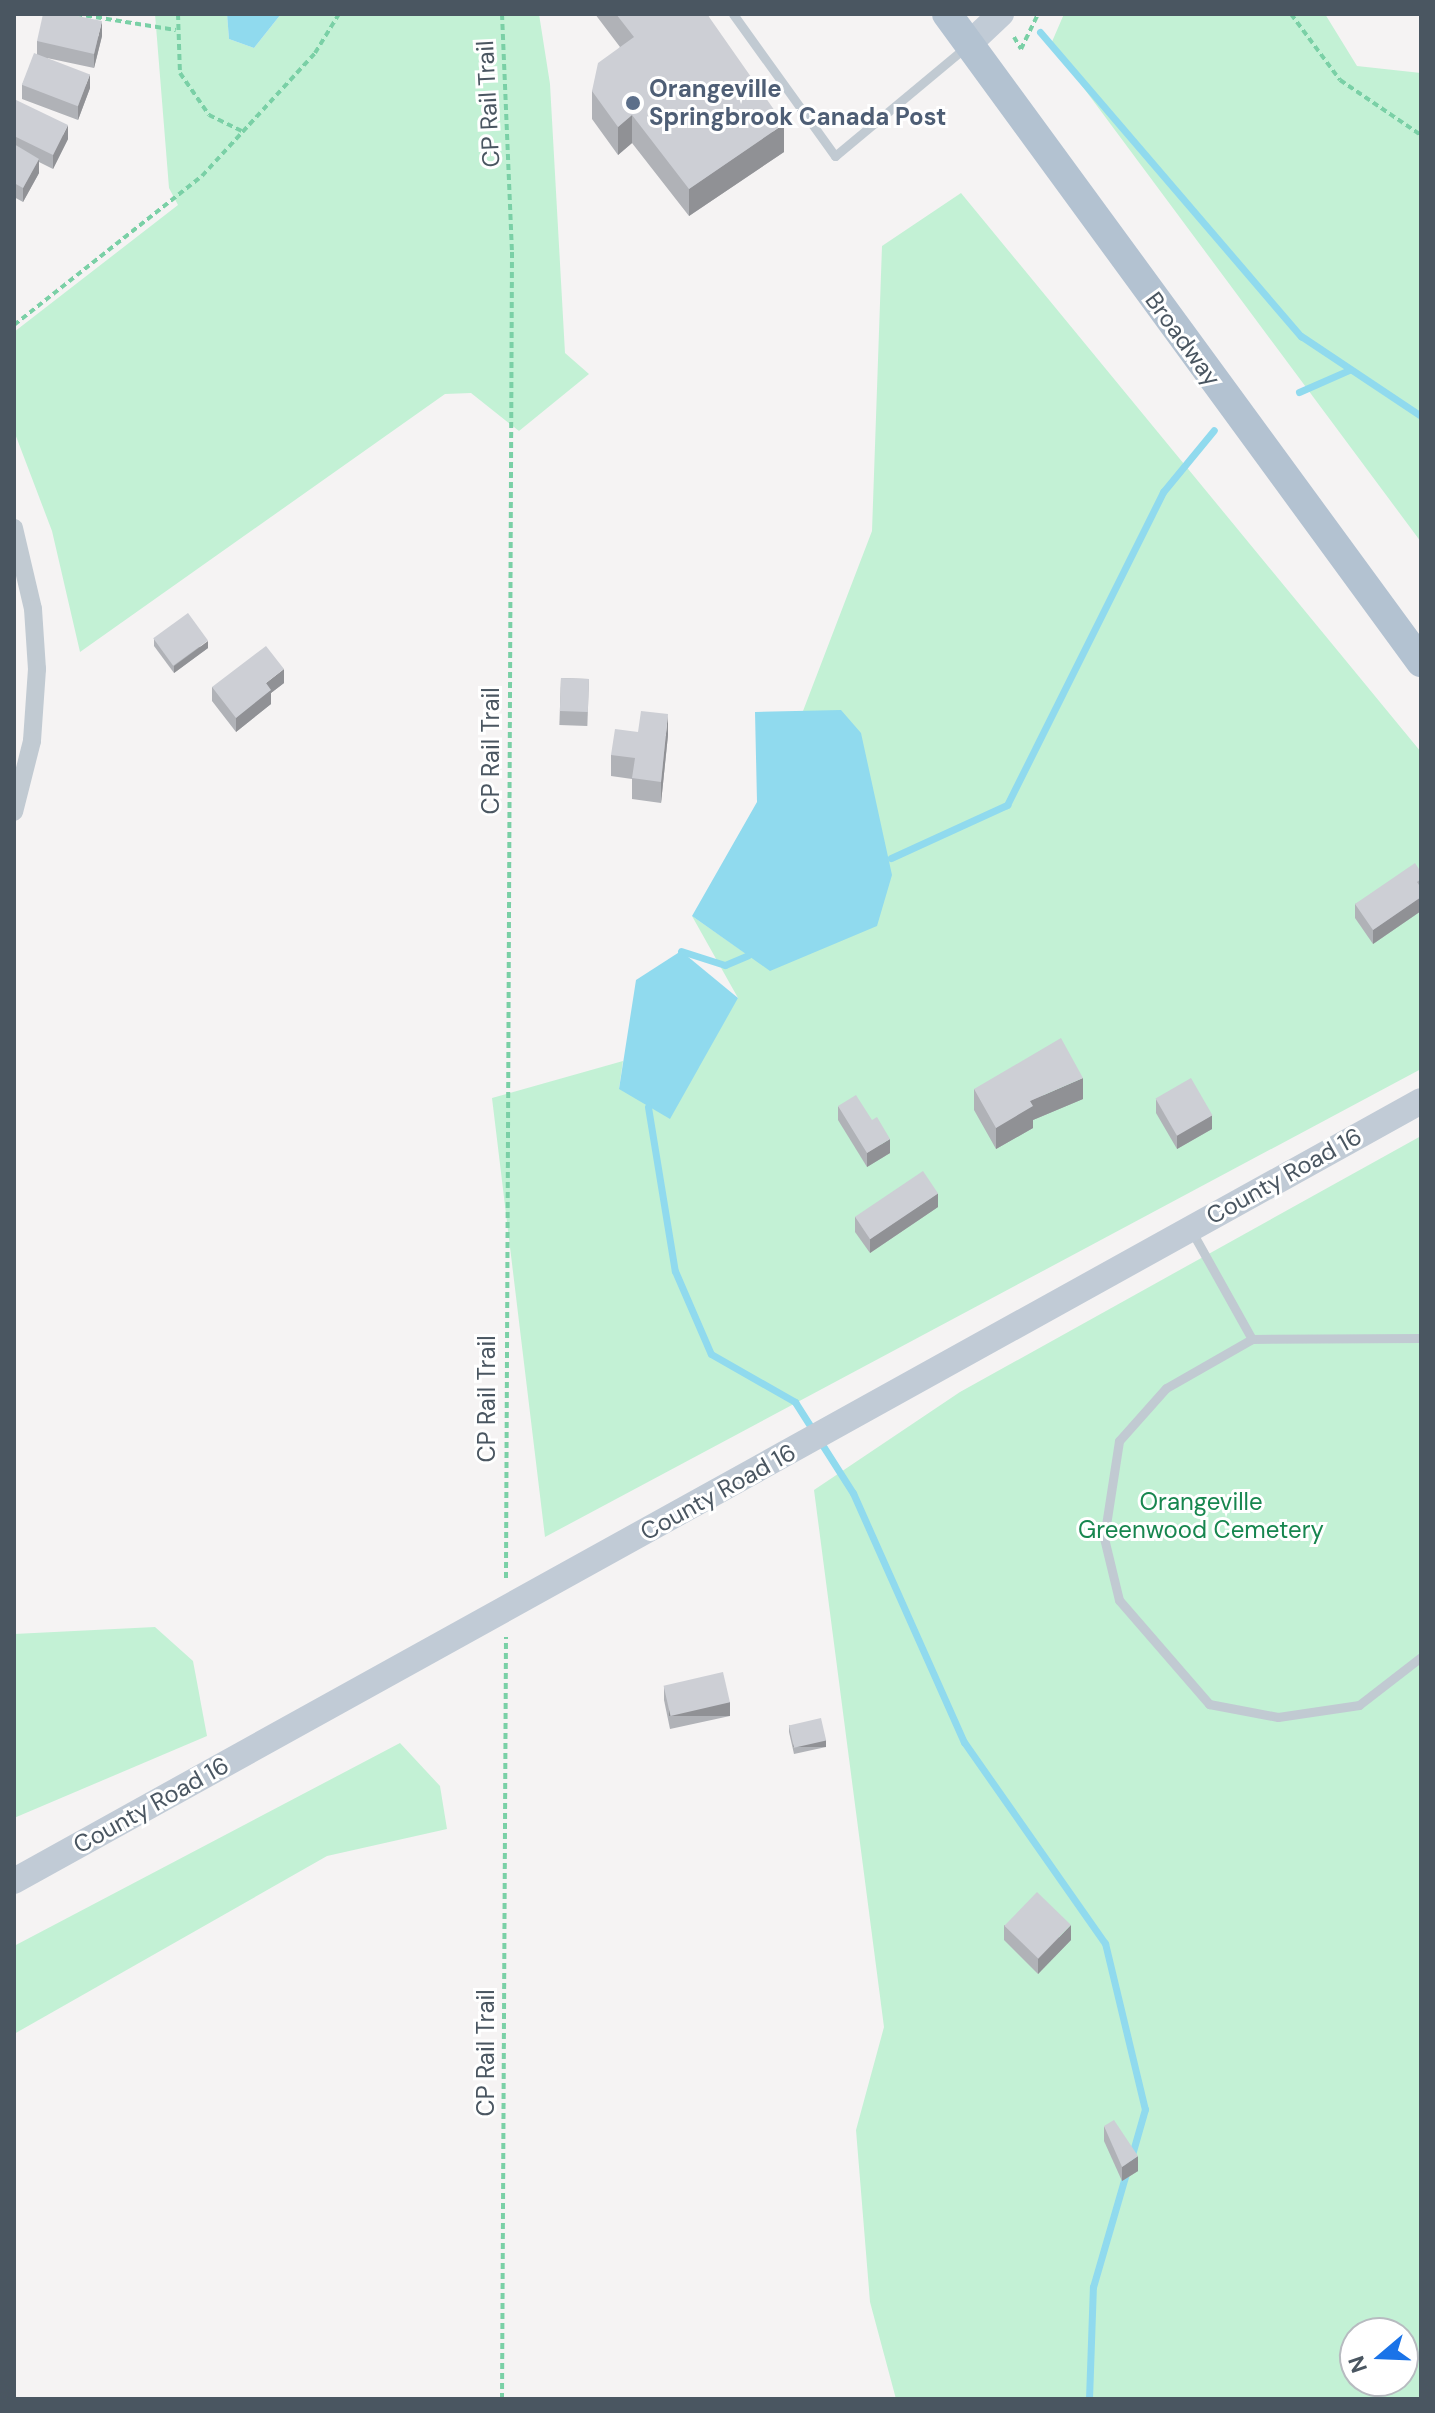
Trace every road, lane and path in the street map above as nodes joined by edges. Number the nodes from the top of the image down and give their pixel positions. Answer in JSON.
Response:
{"nodes":[{"id":1,"x":76,"y":14,"type":"edge"},
{"id":2,"x":178,"y":14,"type":"edge"},
{"id":3,"x":339,"y":14,"type":"edge"},
{"id":4,"x":502,"y":14,"type":"edge"},
{"id":5,"x":733,"y":14,"type":"edge"},
{"id":6,"x":947,"y":14,"type":"edge"},
{"id":7,"x":1001,"y":14,"type":"edge"},
{"id":8,"x":1291,"y":14,"type":"edge"},
{"id":9,"x":177,"y":30,"type":"junction"},
{"id":10,"x":969,"y":44,"type":"junction"},
{"id":11,"x":242,"y":131,"type":"junction"},
{"id":12,"x":1421,"y":135,"type":"edge"},
{"id":13,"x":14,"y":325,"type":"edge"},
{"id":14,"x":14,"y":528,"type":"edge"},
{"id":15,"x":1421,"y":662,"type":"edge"},
{"id":16,"x":14,"y":812,"type":"edge"},
{"id":17,"x":1421,"y":1101,"type":"edge"},
{"id":18,"x":1190,"y":1228,"type":"junction"},
{"id":19,"x":1421,"y":1338,"type":"edge"},
{"id":20,"x":1252,"y":1339,"type":"junction"},
{"id":21,"x":507,"y":1611,"type":"junction"},
{"id":22,"x":1421,"y":1657,"type":"edge"},
{"id":23,"x":14,"y":1881,"type":"edge"},
{"id":24,"x":502,"y":2399,"type":"edge"}],
"edges":[{"from":1,"to":9,"type":"path"},
{"from":2,"to":9,"type":"path"},
{"from":3,"to":11,"type":"path"},
{"from":4,"to":21,"type":"path","name":"CP Rail Trail"},
{"from":5,"to":10,"type":"lane"},
{"from":6,"to":10,"type":"main road","name":"Broadway"},
{"from":7,"to":10,"type":"main road"},
{"from":8,"to":12,"type":"path"},
{"from":9,"to":11,"type":"path"},
{"from":10,"to":15,"type":"main road","name":"Broadway"},
{"from":11,"to":13,"type":"path"},
{"from":14,"to":16,"type":"street"},
{"from":17,"to":18,"type":"main road","name":"County Road 16"},
{"from":18,"to":20,"type":"lane"},
{"from":18,"to":21,"type":"main road","name":"County Road 16"},
{"from":19,"to":20,"type":"lane"},
{"from":20,"to":22,"type":"lane"},
{"from":21,"to":23,"type":"main road","name":"County Road 16"},
{"from":21,"to":24,"type":"path","name":"CP Rail Trail"}]}
